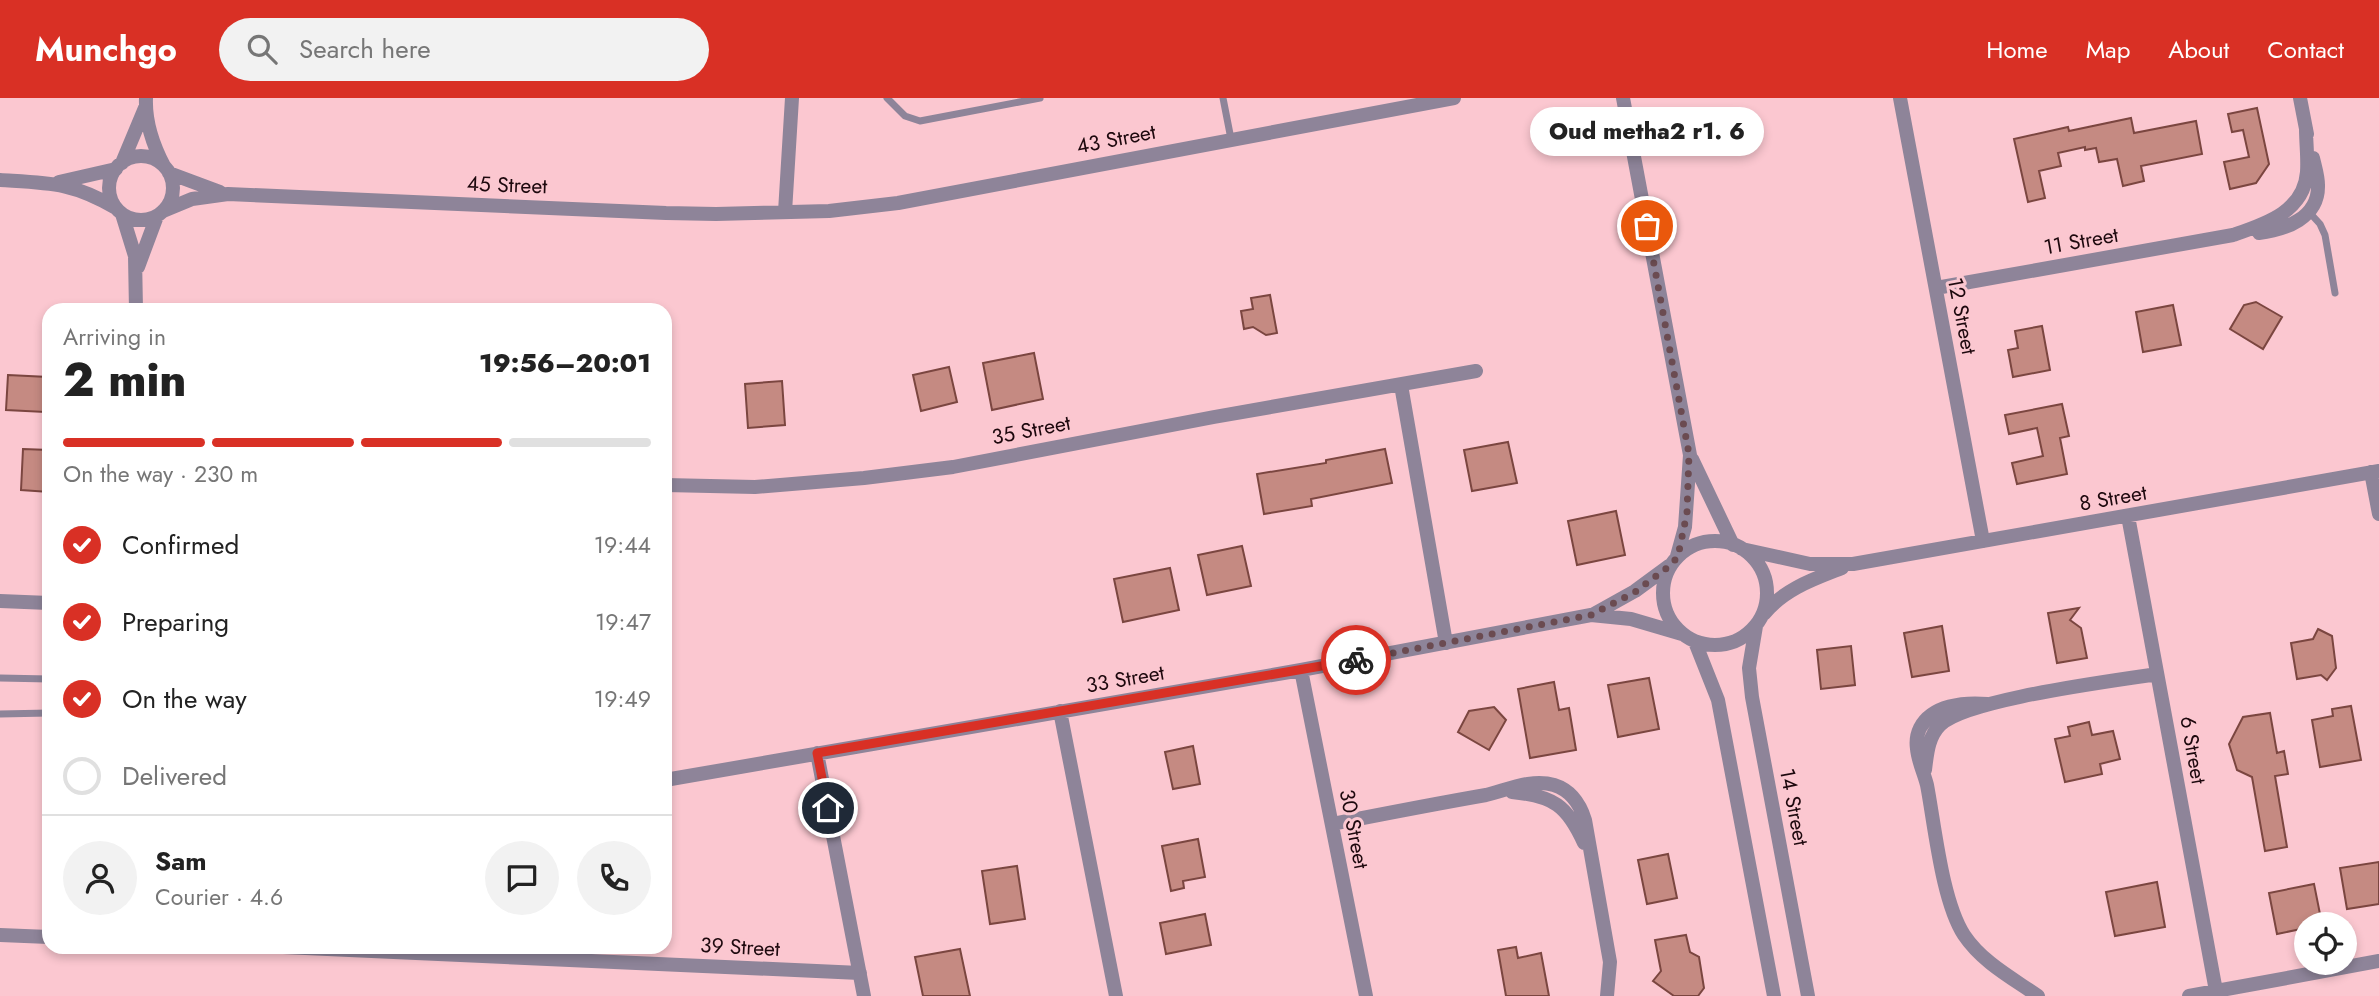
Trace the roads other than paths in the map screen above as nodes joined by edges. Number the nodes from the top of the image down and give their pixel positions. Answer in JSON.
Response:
{"nodes":[{"id":1,"x":792,"y":98,"type":"edge"},
{"id":2,"x":887,"y":98,"type":"edge"},
{"id":3,"x":1040,"y":98,"type":"edge"},
{"id":4,"x":1223,"y":98,"type":"edge"},
{"id":5,"x":1454,"y":98,"type":"edge"},
{"id":6,"x":1623,"y":98,"type":"edge"},
{"id":7,"x":1900,"y":98,"type":"edge"},
{"id":8,"x":2300,"y":98,"type":"edge"},
{"id":9,"x":146,"y":102,"type":"edge"},
{"id":10,"x":2306,"y":128,"type":"junction"},
{"id":11,"x":1231,"y":139,"type":"junction"},
{"id":12,"x":119,"y":166,"type":"junction"},
{"id":13,"x":166,"y":169,"type":"junction"},
{"id":14,"x":0,"y":180,"type":"edge"},
{"id":15,"x":55,"y":183,"type":"junction"},
{"id":16,"x":228,"y":194,"type":"junction"},
{"id":17,"x":119,"y":211,"type":"junction"},
{"id":18,"x":785,"y":212,"type":"junction"},
{"id":19,"x":2309,"y":212,"type":"junction"},
{"id":20,"x":160,"y":214,"type":"junction"},
{"id":21,"x":2233,"y":234,"type":"junction"},
{"id":22,"x":136,"y":271,"type":"junction"},
{"id":23,"x":1936,"y":288,"type":"junction"},
{"id":24,"x":2335,"y":293,"type":"dead end"},
{"id":25,"x":135,"y":303,"type":"edge"},
{"id":26,"x":1476,"y":371,"type":"dead end"},
{"id":27,"x":1401,"y":385,"type":"junction"},
{"id":28,"x":1689,"y":454,"type":"junction"},
{"id":29,"x":2375,"y":472,"type":"edge"},
{"id":30,"x":672,"y":485,"type":"edge"},
{"id":31,"x":2379,"y":514,"type":"edge"},
{"id":32,"x":2128,"y":516,"type":"junction"},
{"id":33,"x":1983,"y":541,"type":"junction"},
{"id":34,"x":1738,"y":547,"type":"junction"},
{"id":35,"x":1675,"y":560,"type":"junction"},
{"id":36,"x":1853,"y":564,"type":"junction"},
{"id":37,"x":0,"y":601,"type":"edge"},
{"id":38,"x":42,"y":603,"type":"edge"},
{"id":39,"x":1591,"y":615,"type":"junction"},
{"id":40,"x":1758,"y":622,"type":"junction"},
{"id":41,"x":1682,"y":634,"type":"junction"},
{"id":42,"x":1695,"y":642,"type":"junction"},
{"id":43,"x":1447,"y":643,"type":"junction"},
{"id":44,"x":1301,"y":670,"type":"junction"},
{"id":45,"x":2157,"y":674,"type":"junction"},
{"id":46,"x":0,"y":678,"type":"edge"},
{"id":47,"x":42,"y":679,"type":"edge"},
{"id":48,"x":1060,"y":711,"type":"junction"},
{"id":49,"x":42,"y":713,"type":"edge"},
{"id":50,"x":0,"y":714,"type":"edge"},
{"id":51,"x":817,"y":753,"type":"junction"},
{"id":52,"x":672,"y":779,"type":"edge"},
{"id":53,"x":1332,"y":824,"type":"junction"},
{"id":54,"x":0,"y":935,"type":"edge"},
{"id":55,"x":42,"y":937,"type":"edge"},
{"id":56,"x":439,"y":954,"type":"edge"},
{"id":57,"x":2378,"y":962,"type":"edge"},
{"id":58,"x":860,"y":973,"type":"junction"},
{"id":59,"x":2216,"y":991,"type":"junction"},
{"id":60,"x":864,"y":996,"type":"edge"},
{"id":61,"x":1116,"y":996,"type":"edge"},
{"id":62,"x":1366,"y":996,"type":"edge"},
{"id":63,"x":1607,"y":996,"type":"edge"},
{"id":64,"x":1774,"y":996,"type":"edge"},
{"id":65,"x":1808,"y":996,"type":"edge"},
{"id":66,"x":2038,"y":996,"type":"edge"},
{"id":67,"x":2189,"y":996,"type":"edge"}],
"edges":[{"from":1,"to":18,"type":"street"},
{"from":2,"to":3,"type":"lane"},
{"from":4,"to":11,"type":"lane"},
{"from":5,"to":11,"type":"street","name":"43 Street"},
{"from":6,"to":28,"type":"street"},
{"from":7,"to":23,"type":"street","name":"12 Street"},
{"from":8,"to":10,"type":"street"},
{"from":9,"to":12,"type":"street"},
{"from":9,"to":13,"type":"street"},
{"from":10,"to":19,"type":"street"},
{"from":10,"to":21,"type":"street"},
{"from":11,"to":18,"type":"street","name":"43 Street"},
{"from":12,"to":13,"type":"street"},
{"from":12,"to":15,"type":"street"},
{"from":12,"to":17,"type":"street"},
{"from":13,"to":16,"type":"street","name":"45 Street"},
{"from":13,"to":20,"type":"street"},
{"from":14,"to":15,"type":"street"},
{"from":15,"to":17,"type":"street"},
{"from":16,"to":18,"type":"street","name":"45 Street"},
{"from":16,"to":20,"type":"street","name":"45 Street"},
{"from":17,"to":20,"type":"street"},
{"from":17,"to":22,"type":"street"},
{"from":19,"to":21,"type":"street"},
{"from":19,"to":24,"type":"lane"},
{"from":20,"to":22,"type":"street"},
{"from":21,"to":23,"type":"street","name":"11 Street"},
{"from":22,"to":25,"type":"street"},
{"from":23,"to":33,"type":"street","name":"12 Street"},
{"from":26,"to":27,"type":"street","name":"35 Street"},
{"from":27,"to":30,"type":"street","name":"35 Street"},
{"from":27,"to":43,"type":"street"},
{"from":28,"to":34,"type":"street"},
{"from":28,"to":35,"type":"street"},
{"from":29,"to":31,"type":"street"},
{"from":29,"to":32,"type":"street","name":"8 Street"},
{"from":32,"to":33,"type":"street","name":"8 Street"},
{"from":32,"to":45,"type":"street","name":"6 Street"},
{"from":33,"to":36,"type":"street","name":"8 Street"},
{"from":34,"to":35,"type":"street"},
{"from":34,"to":36,"type":"street","name":"8 Street"},
{"from":34,"to":40,"type":"street"},
{"from":35,"to":39,"type":"street","name":"33 Street"},
{"from":35,"to":41,"type":"street"},
{"from":36,"to":40,"type":"street","name":"8 Street"},
{"from":37,"to":38,"type":"street"},
{"from":39,"to":41,"type":"street","name":"33 Street"},
{"from":39,"to":43,"type":"street","name":"33 Street"},
{"from":40,"to":42,"type":"street"},
{"from":40,"to":65,"type":"street","name":"14 Street"},
{"from":41,"to":42,"type":"street"},
{"from":42,"to":64,"type":"street"},
{"from":43,"to":44,"type":"street","name":"33 Street"},
{"from":44,"to":48,"type":"street","name":"33 Street"},
{"from":44,"to":53,"type":"street","name":"30 Street"},
{"from":45,"to":59,"type":"street","name":"6 Street"},
{"from":45,"to":66,"type":"street"},
{"from":46,"to":47,"type":"lane"},
{"from":48,"to":51,"type":"street","name":"33 Street"},
{"from":48,"to":61,"type":"street"},
{"from":49,"to":50,"type":"lane"},
{"from":51,"to":52,"type":"street","name":"33 Street"},
{"from":51,"to":58,"type":"street"},
{"from":53,"to":62,"type":"street","name":"30 Street"},
{"from":53,"to":63,"type":"street"},
{"from":54,"to":55,"type":"street"},
{"from":56,"to":58,"type":"street","name":"39 Street"},
{"from":57,"to":59,"type":"street"},
{"from":58,"to":60,"type":"street"},
{"from":59,"to":67,"type":"street"}]}
